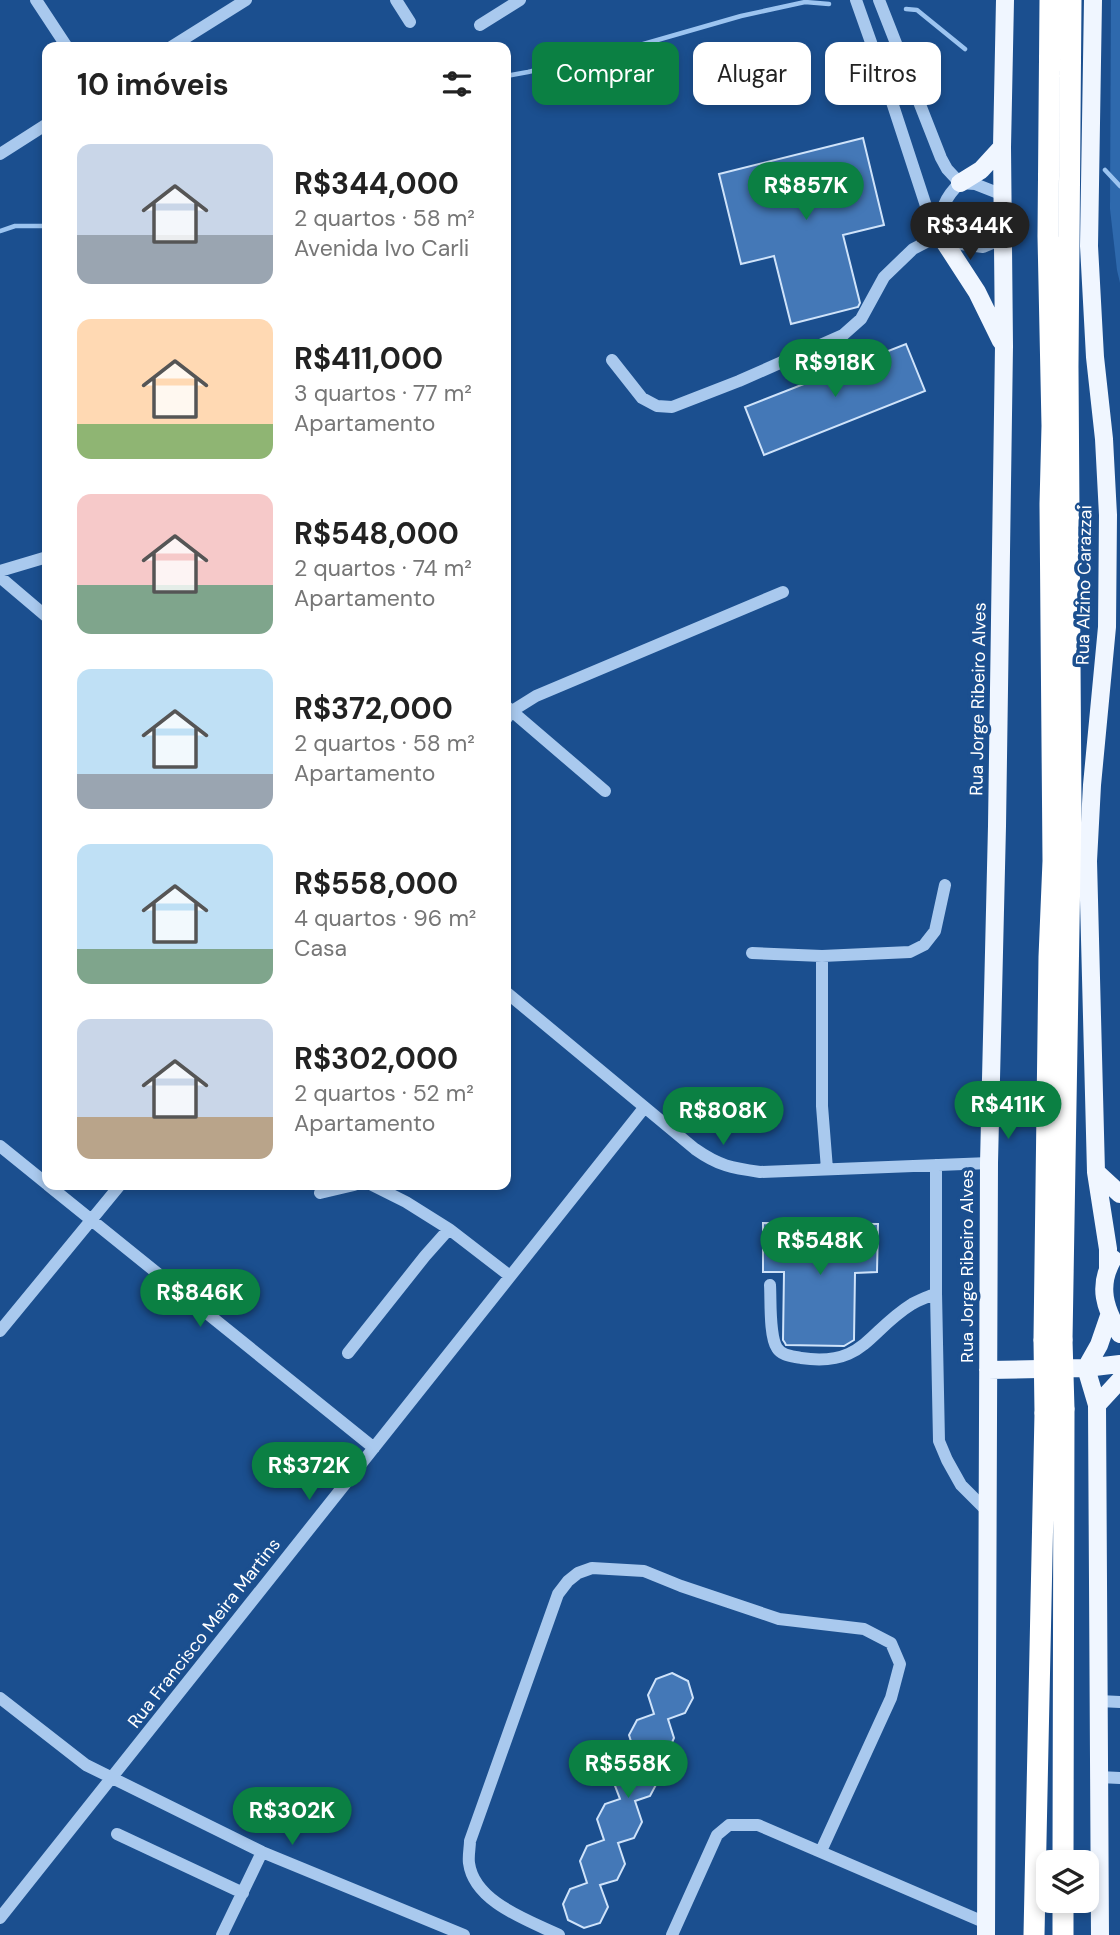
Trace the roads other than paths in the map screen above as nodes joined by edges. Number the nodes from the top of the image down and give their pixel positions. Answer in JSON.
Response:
{"nodes":[{"id":1,"x":36,"y":0,"type":"edge"},
{"id":2,"x":246,"y":0,"type":"edge"},
{"id":3,"x":396,"y":0,"type":"edge"},
{"id":4,"x":520,"y":0,"type":"edge"},
{"id":5,"x":856,"y":0,"type":"edge"},
{"id":6,"x":880,"y":0,"type":"edge"},
{"id":7,"x":1004,"y":0,"type":"edge"},
{"id":8,"x":1050,"y":0,"type":"edge"},
{"id":9,"x":1071,"y":0,"type":"edge"},
{"id":10,"x":1093,"y":0,"type":"edge"},
{"id":11,"x":410,"y":22,"type":"dead end"},
{"id":12,"x":480,"y":25,"type":"dead end"},
{"id":13,"x":64,"y":42,"type":"edge"},
{"id":14,"x":179,"y":42,"type":"edge"},
{"id":15,"x":42,"y":127,"type":"edge"},
{"id":16,"x":1002,"y":147,"type":"junction"},
{"id":17,"x":0,"y":154,"type":"edge"},
{"id":18,"x":960,"y":183,"type":"junction"},
{"id":19,"x":1003,"y":195,"type":"junction"},
{"id":20,"x":940,"y":234,"type":"junction"},
{"id":21,"x":1002,"y":239,"type":"junction"},
{"id":22,"x":1004,"y":346,"type":"junction"},
{"id":23,"x":612,"y":360,"type":"dead end"},
{"id":24,"x":42,"y":558,"type":"edge"},
{"id":25,"x":0,"y":571,"type":"edge"},
{"id":26,"x":0,"y":577,"type":"edge"},
{"id":27,"x":783,"y":592,"type":"dead end"},
{"id":28,"x":42,"y":613,"type":"edge"},
{"id":29,"x":511,"y":710,"type":"edge"},
{"id":30,"x":511,"y":714,"type":"edge"},
{"id":31,"x":605,"y":791,"type":"dead end"},
{"id":32,"x":945,"y":885,"type":"dead end"},
{"id":33,"x":752,"y":954,"type":"dead end"},
{"id":34,"x":822,"y":957,"type":"junction"},
{"id":35,"x":511,"y":996,"type":"edge"},
{"id":36,"x":644,"y":1108,"type":"junction"},
{"id":37,"x":0,"y":1146,"type":"edge"},
{"id":38,"x":989,"y":1163,"type":"junction"},
{"id":39,"x":936,"y":1165,"type":"junction"},
{"id":40,"x":827,"y":1169,"type":"junction"},
{"id":41,"x":1096,"y":1172,"type":"junction"},
{"id":42,"x":42,"y":1179,"type":"edge"},
{"id":43,"x":55,"y":1190,"type":"edge"},
{"id":44,"x":116,"y":1190,"type":"edge"},
{"id":45,"x":333,"y":1190,"type":"edge"},
{"id":46,"x":382,"y":1190,"type":"edge"},
{"id":47,"x":320,"y":1193,"type":"dead end"},
{"id":48,"x":1120,"y":1194,"type":"edge"},
{"id":49,"x":92,"y":1220,"type":"junction"},
{"id":50,"x":449,"y":1229,"type":"junction"},
{"id":51,"x":1120,"y":1247,"type":"edge"},
{"id":52,"x":1108,"y":1268,"type":"junction"},
{"id":53,"x":510,"y":1276,"type":"junction"},
{"id":54,"x":770,"y":1284,"type":"dead end"},
{"id":55,"x":936,"y":1293,"type":"junction"},
{"id":56,"x":1109,"y":1316,"type":"junction"},
{"id":57,"x":0,"y":1331,"type":"edge"},
{"id":58,"x":1120,"y":1334,"type":"edge"},
{"id":59,"x":1053,"y":1340,"type":"junction"},
{"id":60,"x":348,"y":1353,"type":"dead end"},
{"id":61,"x":1120,"y":1364,"type":"edge"},
{"id":62,"x":1086,"y":1368,"type":"junction"},
{"id":63,"x":988,"y":1370,"type":"junction"},
{"id":64,"x":1120,"y":1380,"type":"edge"},
{"id":65,"x":1097,"y":1405,"type":"junction"},
{"id":66,"x":1054,"y":1411,"type":"junction"},
{"id":67,"x":374,"y":1448,"type":"junction"},
{"id":68,"x":986,"y":1510,"type":"junction"},
{"id":69,"x":0,"y":1698,"type":"edge"},
{"id":70,"x":1099,"y":1701,"type":"junction"},
{"id":71,"x":1120,"y":1702,"type":"edge"},
{"id":72,"x":111,"y":1777,"type":"junction"},
{"id":73,"x":1099,"y":1777,"type":"junction"},
{"id":74,"x":1120,"y":1778,"type":"edge"},
{"id":75,"x":117,"y":1834,"type":"dead end"},
{"id":76,"x":821,"y":1850,"type":"junction"},
{"id":77,"x":1063,"y":1850,"type":"edge"},
{"id":78,"x":262,"y":1852,"type":"junction"},
{"id":79,"x":243,"y":1893,"type":"junction"},
{"id":80,"x":5,"y":1901,"type":"edge"},
{"id":81,"x":1063,"y":1913,"type":"edge"},
{"id":82,"x":0,"y":1917,"type":"edge"},
{"id":83,"x":986,"y":1929,"type":"edge"},
{"id":84,"x":222,"y":1935,"type":"edge"},
{"id":85,"x":464,"y":1935,"type":"edge"},
{"id":86,"x":559,"y":1935,"type":"edge"},
{"id":87,"x":672,"y":1935,"type":"edge"},
{"id":88,"x":1034,"y":1935,"type":"edge"},
{"id":89,"x":1063,"y":1935,"type":"edge"},
{"id":90,"x":1100,"y":1935,"type":"edge"}],
"edges":[{"from":1,"to":13,"type":"street"},
{"from":2,"to":14,"type":"street"},
{"from":3,"to":11,"type":"street"},
{"from":4,"to":12,"type":"street"},
{"from":5,"to":20,"type":"street"},
{"from":6,"to":18,"type":"street"},
{"from":7,"to":16,"type":"main road"},
{"from":8,"to":59,"type":"highway"},
{"from":9,"to":59,"type":"highway"},
{"from":10,"to":41,"type":"main road","name":"Rua Alzino Carazzai"},
{"from":15,"to":17,"type":"street"},
{"from":16,"to":18,"type":"main road"},
{"from":16,"to":19,"type":"main road"},
{"from":18,"to":19,"type":"street"},
{"from":18,"to":20,"type":"street"},
{"from":19,"to":21,"type":"main road"},
{"from":20,"to":21,"type":"street"},
{"from":20,"to":22,"type":"main road"},
{"from":20,"to":23,"type":"street"},
{"from":21,"to":22,"type":"main road","name":"Rua Jorge Ribeiro Alves"},
{"from":22,"to":38,"type":"main road","name":"Rua Jorge Ribeiro Alves"},
{"from":24,"to":25,"type":"street"},
{"from":26,"to":28,"type":"street"},
{"from":27,"to":29,"type":"street"},
{"from":30,"to":31,"type":"street"},
{"from":32,"to":34,"type":"street"},
{"from":33,"to":34,"type":"street"},
{"from":34,"to":40,"type":"street"},
{"from":35,"to":36,"type":"street"},
{"from":36,"to":40,"type":"street"},
{"from":36,"to":53,"type":"street","name":"Rua Francisco Meira Martins"},
{"from":37,"to":42,"type":"street"},
{"from":38,"to":39,"type":"street"},
{"from":38,"to":63,"type":"main road","name":"Rua Jorge Ribeiro Alves"},
{"from":39,"to":40,"type":"street"},
{"from":39,"to":55,"type":"street"},
{"from":41,"to":48,"type":"main road"},
{"from":41,"to":52,"type":"main road","name":"Rua Alzino Carazzai"},
{"from":43,"to":49,"type":"street"},
{"from":44,"to":49,"type":"street"},
{"from":45,"to":47,"type":"street"},
{"from":46,"to":50,"type":"street"},
{"from":49,"to":57,"type":"street"},
{"from":49,"to":67,"type":"street"},
{"from":50,"to":53,"type":"street"},
{"from":50,"to":60,"type":"street"},
{"from":51,"to":52,"type":"main road"},
{"from":52,"to":56,"type":"main road","name":"Rua Alzino Carazzai"},
{"from":53,"to":67,"type":"street","name":"Rua Francisco Meira Martins"},
{"from":54,"to":55,"type":"street"},
{"from":55,"to":68,"type":"street"},
{"from":56,"to":58,"type":"main road"},
{"from":56,"to":62,"type":"main road"},
{"from":59,"to":66,"type":"highway","bridge":true},
{"from":61,"to":62,"type":"main road"},
{"from":62,"to":63,"type":"main road"},
{"from":62,"to":65,"type":"main road"},
{"from":63,"to":68,"type":"main road","name":"Rua Jorge Ribeiro Alves"},
{"from":64,"to":65,"type":"main road"},
{"from":65,"to":70,"type":"main road"},
{"from":66,"to":77,"type":"highway"},
{"from":66,"to":88,"type":"highway"},
{"from":67,"to":72,"type":"street","name":"Rua Francisco Meira Martins"},
{"from":68,"to":83,"type":"main road","name":"Rua Jorge Ribeiro Alves"},
{"from":69,"to":72,"type":"street"},
{"from":70,"to":71,"type":"street"},
{"from":70,"to":73,"type":"main road"},
{"from":72,"to":78,"type":"street"},
{"from":72,"to":80,"type":"street","name":"Rua Francisco Meira Martins"},
{"from":73,"to":74,"type":"street"},
{"from":73,"to":90,"type":"main road"},
{"from":75,"to":79,"type":"street"},
{"from":76,"to":83,"type":"street"},
{"from":76,"to":86,"type":"street"},
{"from":76,"to":87,"type":"street"},
{"from":78,"to":79,"type":"street"},
{"from":78,"to":85,"type":"street"},
{"from":79,"to":84,"type":"street"},
{"from":80,"to":82,"type":"street","name":"Rua Francisco Meira Martins"},
{"from":81,"to":89,"type":"highway"}]}
